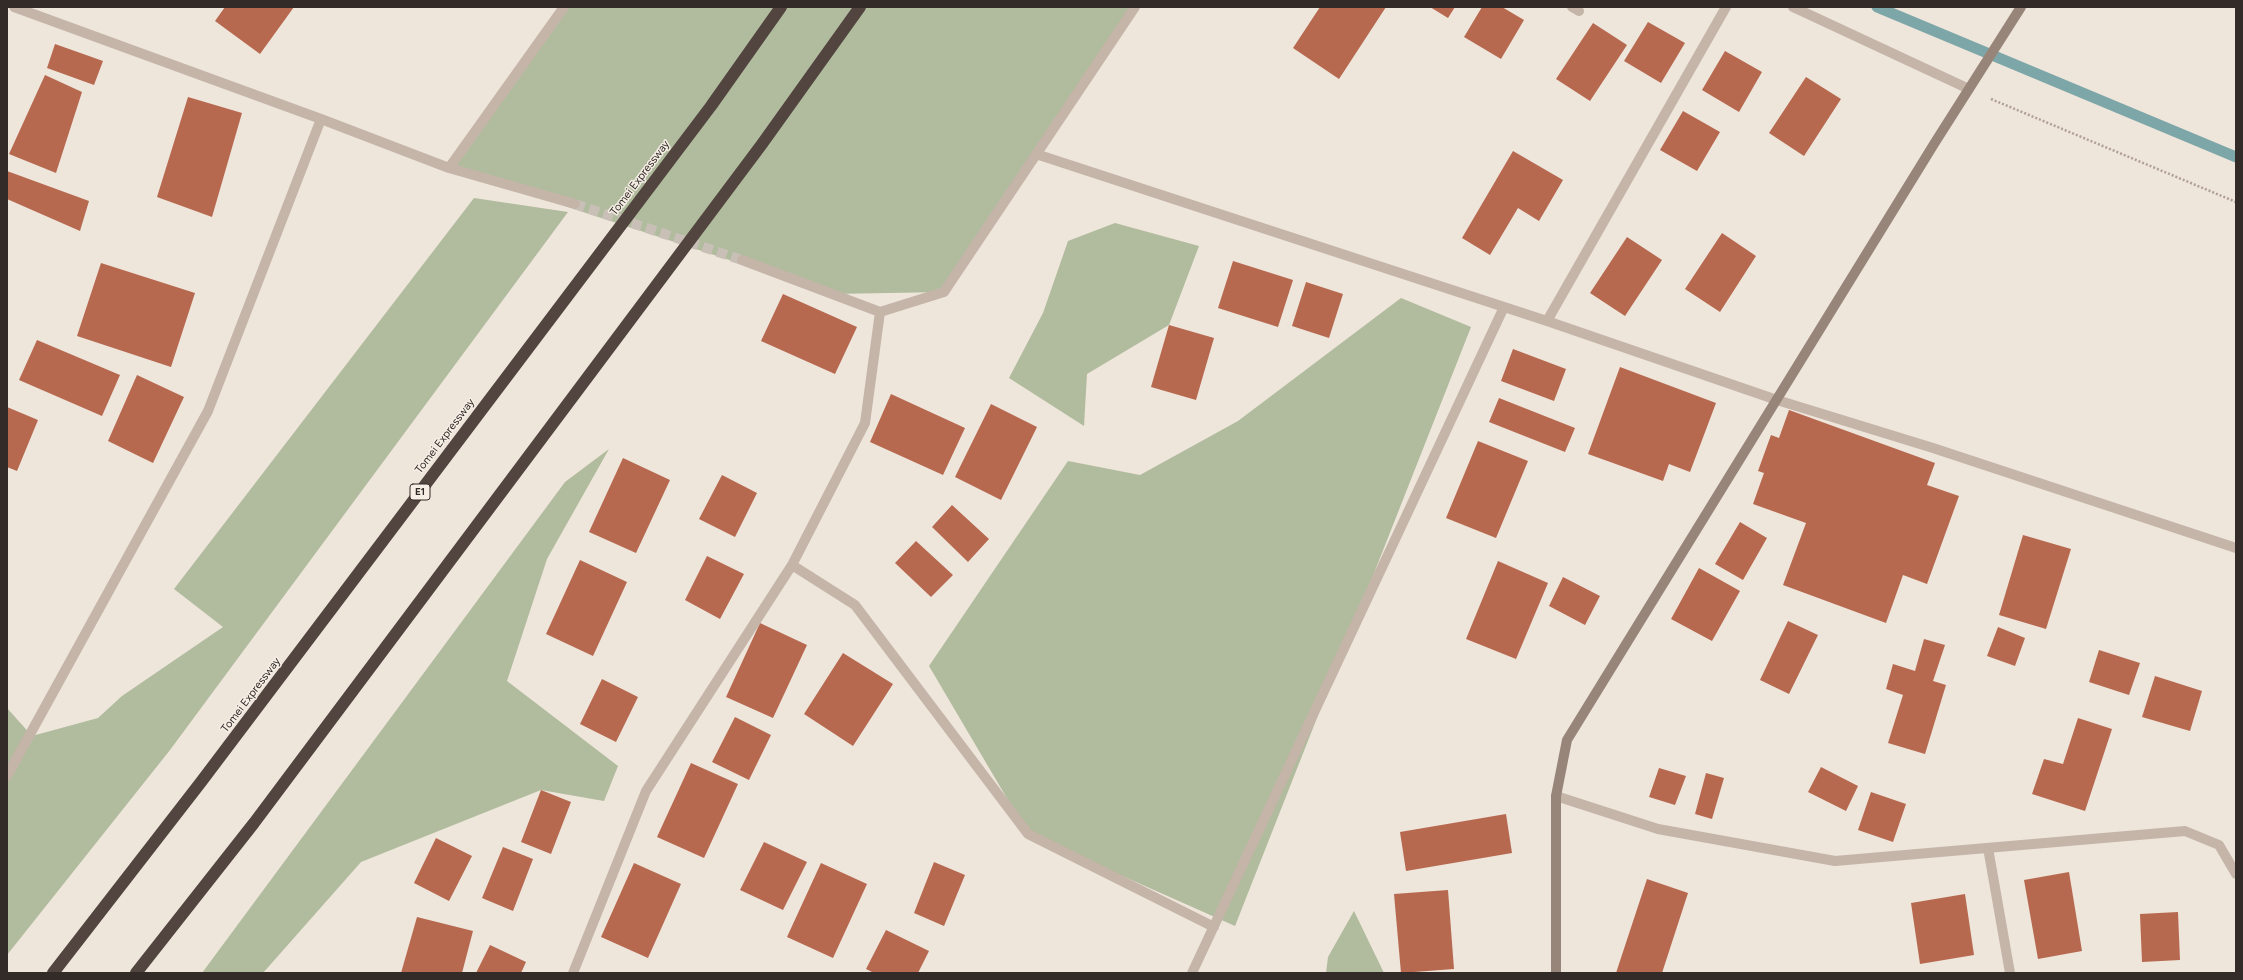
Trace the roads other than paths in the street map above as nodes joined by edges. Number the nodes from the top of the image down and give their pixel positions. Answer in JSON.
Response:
{"nodes":[{"id":1,"x":14,"y":7,"type":"edge"},
{"id":2,"x":564,"y":7,"type":"edge"},
{"id":3,"x":781,"y":7,"type":"edge"},
{"id":4,"x":860,"y":7,"type":"edge"},
{"id":5,"x":1135,"y":7,"type":"edge"},
{"id":6,"x":1726,"y":7,"type":"edge"},
{"id":7,"x":1794,"y":7,"type":"edge"},
{"id":8,"x":2021,"y":7,"type":"edge"},
{"id":9,"x":1969,"y":90,"type":"junction"},
{"id":10,"x":321,"y":118,"type":"junction"},
{"id":11,"x":1036,"y":154,"type":"junction"},
{"id":12,"x":449,"y":168,"type":"junction"},
{"id":13,"x":575,"y":204,"type":"tunnel mouth"},
{"id":14,"x":742,"y":260,"type":"tunnel mouth"},
{"id":15,"x":1504,"y":307,"type":"junction"},
{"id":16,"x":880,"y":312,"type":"junction"},
{"id":17,"x":1547,"y":321,"type":"junction"},
{"id":18,"x":1777,"y":400,"type":"junction"},
{"id":19,"x":2236,"y":548,"type":"edge"},
{"id":20,"x":792,"y":565,"type":"junction"},
{"id":21,"x":7,"y":776,"type":"edge"},
{"id":22,"x":1556,"y":796,"type":"junction"},
{"id":23,"x":1988,"y":848,"type":"junction"},
{"id":24,"x":2236,"y":874,"type":"edge"},
{"id":25,"x":1214,"y":926,"type":"junction"},
{"id":26,"x":53,"y":973,"type":"edge"},
{"id":27,"x":136,"y":973,"type":"edge"},
{"id":28,"x":573,"y":973,"type":"edge"},
{"id":29,"x":1192,"y":973,"type":"edge"},
{"id":30,"x":1556,"y":973,"type":"edge"},
{"id":31,"x":2010,"y":973,"type":"edge"}],
"edges":[{"from":1,"to":10,"type":"street"},
{"from":2,"to":12,"type":"street"},
{"from":3,"to":26,"type":"highway","name":"Tomei Expressway","number":"E1"},
{"from":4,"to":27,"type":"highway"},
{"from":5,"to":11,"type":"street"},
{"from":6,"to":17,"type":"street"},
{"from":7,"to":9,"type":"street"},
{"from":8,"to":9,"type":"street"},
{"from":9,"to":18,"type":"street"},
{"from":10,"to":12,"type":"street"},
{"from":10,"to":21,"type":"street"},
{"from":11,"to":15,"type":"street"},
{"from":11,"to":16,"type":"street"},
{"from":12,"to":13,"type":"street"},
{"from":14,"to":16,"type":"street"},
{"from":15,"to":17,"type":"street"},
{"from":15,"to":25,"type":"street"},
{"from":16,"to":20,"type":"street"},
{"from":17,"to":18,"type":"street"},
{"from":18,"to":19,"type":"street"},
{"from":18,"to":22,"type":"street"},
{"from":20,"to":25,"type":"street"},
{"from":20,"to":28,"type":"street"},
{"from":22,"to":23,"type":"street"},
{"from":22,"to":30,"type":"street"},
{"from":23,"to":24,"type":"street"},
{"from":23,"to":31,"type":"street"},
{"from":25,"to":29,"type":"street"}]}
